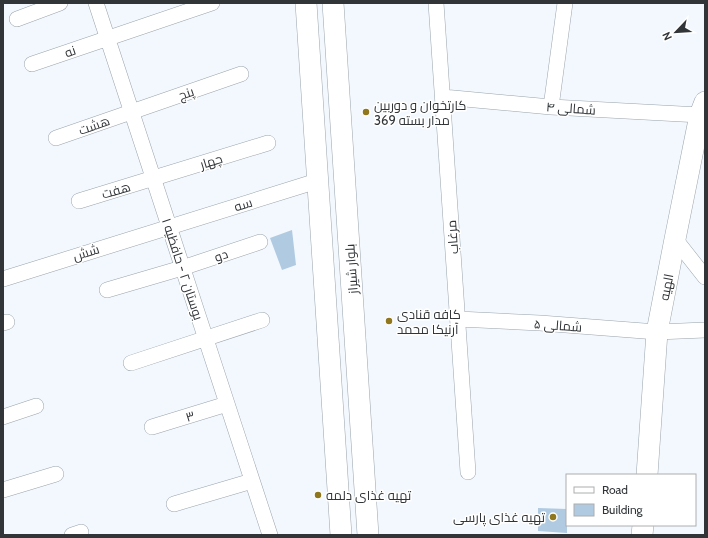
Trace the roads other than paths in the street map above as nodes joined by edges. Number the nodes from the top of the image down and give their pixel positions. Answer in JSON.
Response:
{"nodes":[{"id":1,"x":60,"y":3,"type":"edge"},
{"id":2,"x":96,"y":3,"type":"edge"},
{"id":3,"x":212,"y":3,"type":"edge"},
{"id":4,"x":306,"y":3,"type":"edge"},
{"id":5,"x":333,"y":3,"type":"edge"},
{"id":6,"x":436,"y":3,"type":"edge"},
{"id":7,"x":565,"y":3,"type":"edge"},
{"id":8,"x":17,"y":19,"type":"dead end"},
{"id":9,"x":107,"y":38,"type":"junction"},
{"id":10,"x":32,"y":64,"type":"dead end"},
{"id":11,"x":241,"y":74,"type":"dead end"},
{"id":12,"x":443,"y":97,"type":"junction"},
{"id":13,"x":551,"y":107,"type":"junction"},
{"id":14,"x":703,"y":108,"type":"edge"},
{"id":15,"x":132,"y":112,"type":"junction"},
{"id":16,"x":56,"y":138,"type":"dead end"},
{"id":17,"x":268,"y":143,"type":"dead end"},
{"id":18,"x":153,"y":179,"type":"junction"},
{"id":19,"x":317,"y":181,"type":"junction"},
{"id":20,"x":79,"y":201,"type":"dead end"},
{"id":21,"x":169,"y":226,"type":"junction"},
{"id":22,"x":675,"y":239,"type":"junction"},
{"id":23,"x":260,"y":242,"type":"dead end"},
{"id":24,"x":182,"y":268,"type":"junction"},
{"id":25,"x":705,"y":277,"type":"edge"},
{"id":26,"x":3,"y":279,"type":"edge"},
{"id":27,"x":107,"y":290,"type":"dead end"},
{"id":28,"x":458,"y":319,"type":"junction"},
{"id":29,"x":262,"y":320,"type":"dead end"},
{"id":30,"x":705,"y":330,"type":"edge"},
{"id":31,"x":657,"y":332,"type":"junction"},
{"id":32,"x":206,"y":339,"type":"junction"},
{"id":33,"x":131,"y":363,"type":"dead end"},
{"id":34,"x":227,"y":404,"type":"junction"},
{"id":35,"x":36,"y":406,"type":"dead end"},
{"id":36,"x":3,"y":416,"type":"edge"},
{"id":37,"x":152,"y":427,"type":"dead end"},
{"id":38,"x":468,"y":472,"type":"dead end"},
{"id":39,"x":56,"y":474,"type":"dead end"},
{"id":40,"x":646,"y":474,"type":"edge"},
{"id":41,"x":252,"y":481,"type":"junction"},
{"id":42,"x":3,"y":490,"type":"edge"},
{"id":43,"x":174,"y":504,"type":"dead end"},
{"id":44,"x":270,"y":535,"type":"edge"},
{"id":45,"x":341,"y":535,"type":"edge"},
{"id":46,"x":368,"y":535,"type":"edge"}],
"edges":[{"from":1,"to":8,"type":"street"},
{"from":2,"to":9,"type":"street","name":"بوستان ۲ - حافظیه ۱"},
{"from":3,"to":9,"type":"street"},
{"from":4,"to":19,"type":"main road"},
{"from":5,"to":46,"type":"main road","name":"بلوار شیراز"},
{"from":6,"to":12,"type":"street","name":"مرغاب"},
{"from":7,"to":13,"type":"street"},
{"from":9,"to":10,"type":"street","name":"نه"},
{"from":9,"to":15,"type":"street","name":"بوستان ۲ - حافظیه ۱"},
{"from":11,"to":15,"type":"street","name":"پنج"},
{"from":12,"to":13,"type":"street","name":"۴ شمالی"},
{"from":12,"to":28,"type":"street","name":"مرغاب"},
{"from":13,"to":14,"type":"street","name":"۴ شمالی"},
{"from":14,"to":22,"type":"main road","name":"الهیه"},
{"from":15,"to":16,"type":"street","name":"هشت"},
{"from":15,"to":18,"type":"street","name":"بوستان ۲ - حافظیه ۱"},
{"from":17,"to":18,"type":"street","name":"چهار"},
{"from":18,"to":20,"type":"street","name":"هفت"},
{"from":18,"to":21,"type":"street","name":"بوستان ۲ - حافظیه ۱"},
{"from":19,"to":21,"type":"street","name":"سه"},
{"from":19,"to":45,"type":"main road"},
{"from":21,"to":24,"type":"street","name":"بوستان ۲ - حافظیه ۱"},
{"from":21,"to":26,"type":"street","name":"شش"},
{"from":22,"to":25,"type":"street"},
{"from":22,"to":31,"type":"main road","name":"الهیه"},
{"from":23,"to":24,"type":"street","name":"دو"},
{"from":24,"to":27,"type":"street"},
{"from":24,"to":32,"type":"street","name":"بوستان ۲ - حافظیه ۱"},
{"from":28,"to":31,"type":"street","name":"۵ شمالی"},
{"from":28,"to":38,"type":"street","name":"مرغاب"},
{"from":29,"to":32,"type":"street"},
{"from":30,"to":31,"type":"street","name":"۵ شمالی"},
{"from":31,"to":40,"type":"main road","name":"الهیه"},
{"from":32,"to":33,"type":"street"},
{"from":32,"to":34,"type":"street","name":"بوستان ۲ - حافظیه ۱"},
{"from":34,"to":37,"type":"street","name":"۳"},
{"from":34,"to":41,"type":"street","name":"بوستان ۲ - حافظیه ۱"},
{"from":35,"to":36,"type":"street"},
{"from":39,"to":42,"type":"street"},
{"from":41,"to":43,"type":"street"},
{"from":41,"to":44,"type":"street","name":"بوستان ۲ - حافظیه ۱"}]}
